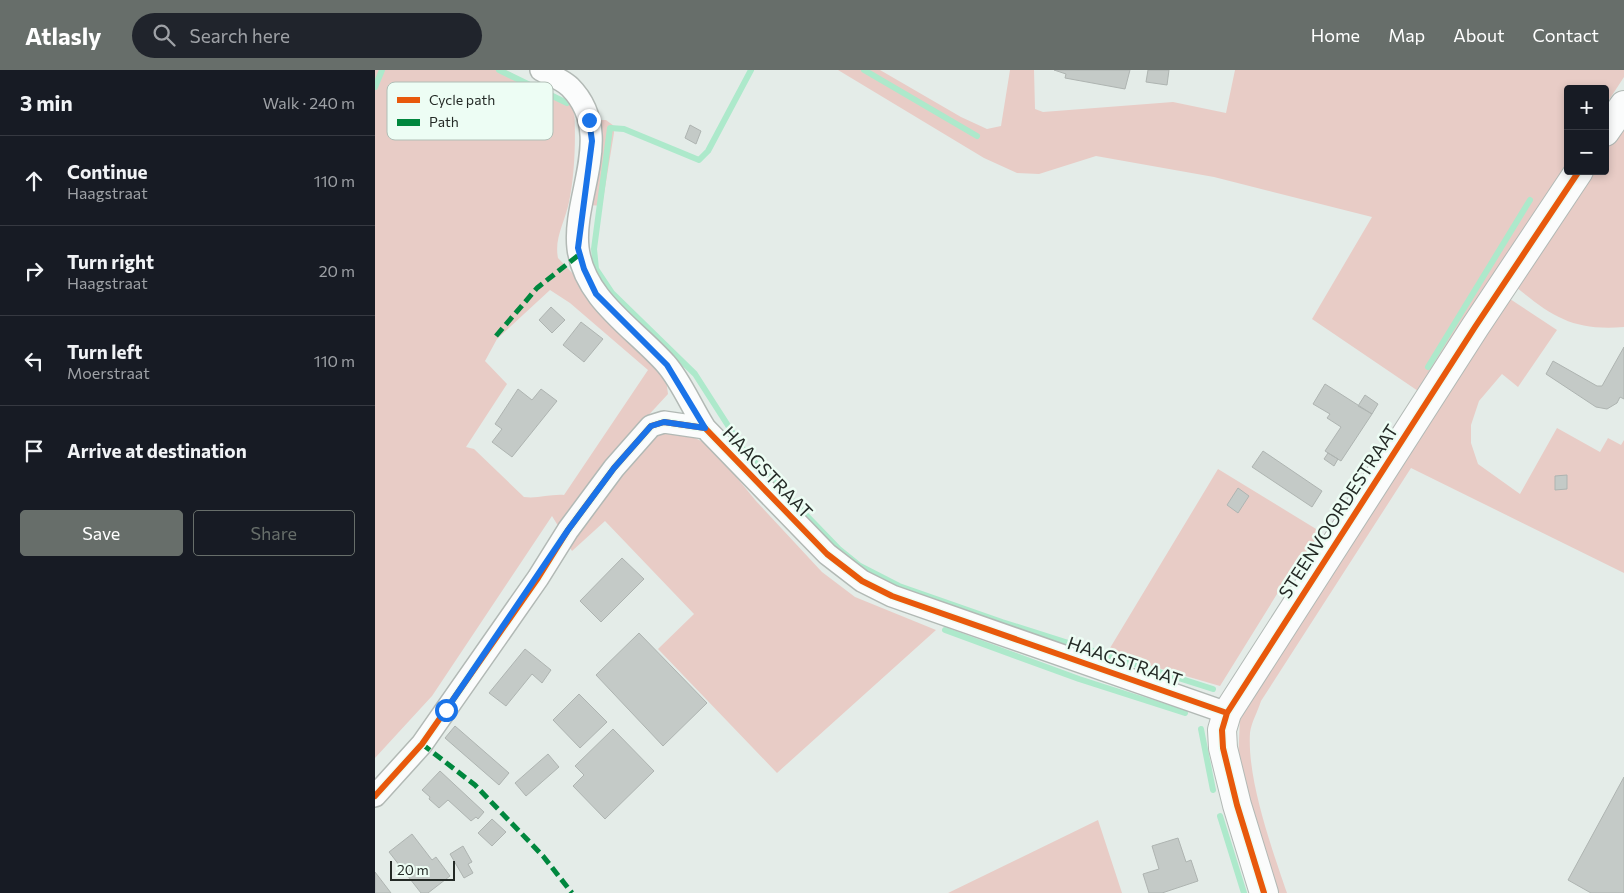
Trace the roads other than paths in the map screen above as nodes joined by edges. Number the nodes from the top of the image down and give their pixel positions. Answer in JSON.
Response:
{"nodes":[{"id":1,"x":541,"y":70,"type":"edge"},
{"id":2,"x":1624,"y":105,"type":"edge"},
{"id":3,"x":1606,"y":130,"type":"edge"},
{"id":4,"x":1576,"y":175,"type":"edge"},
{"id":5,"x":705,"y":428,"type":"junction"},
{"id":6,"x":1227,"y":713,"type":"junction"},
{"id":7,"x":375,"y":796,"type":"edge"},
{"id":8,"x":1264,"y":893,"type":"edge"}],
"edges":[{"from":1,"to":5,"type":"street"},
{"from":2,"to":3,"type":"street"},
{"from":4,"to":6,"type":"street","name":"STEENVOORDESTRAAT"},
{"from":5,"to":6,"type":"street","name":"HAAGSTRAAT"},
{"from":5,"to":7,"type":"street","name":"HAAGSTRAAT"},
{"from":6,"to":8,"type":"street","name":"STEENVOORDESTRAAT"}]}
